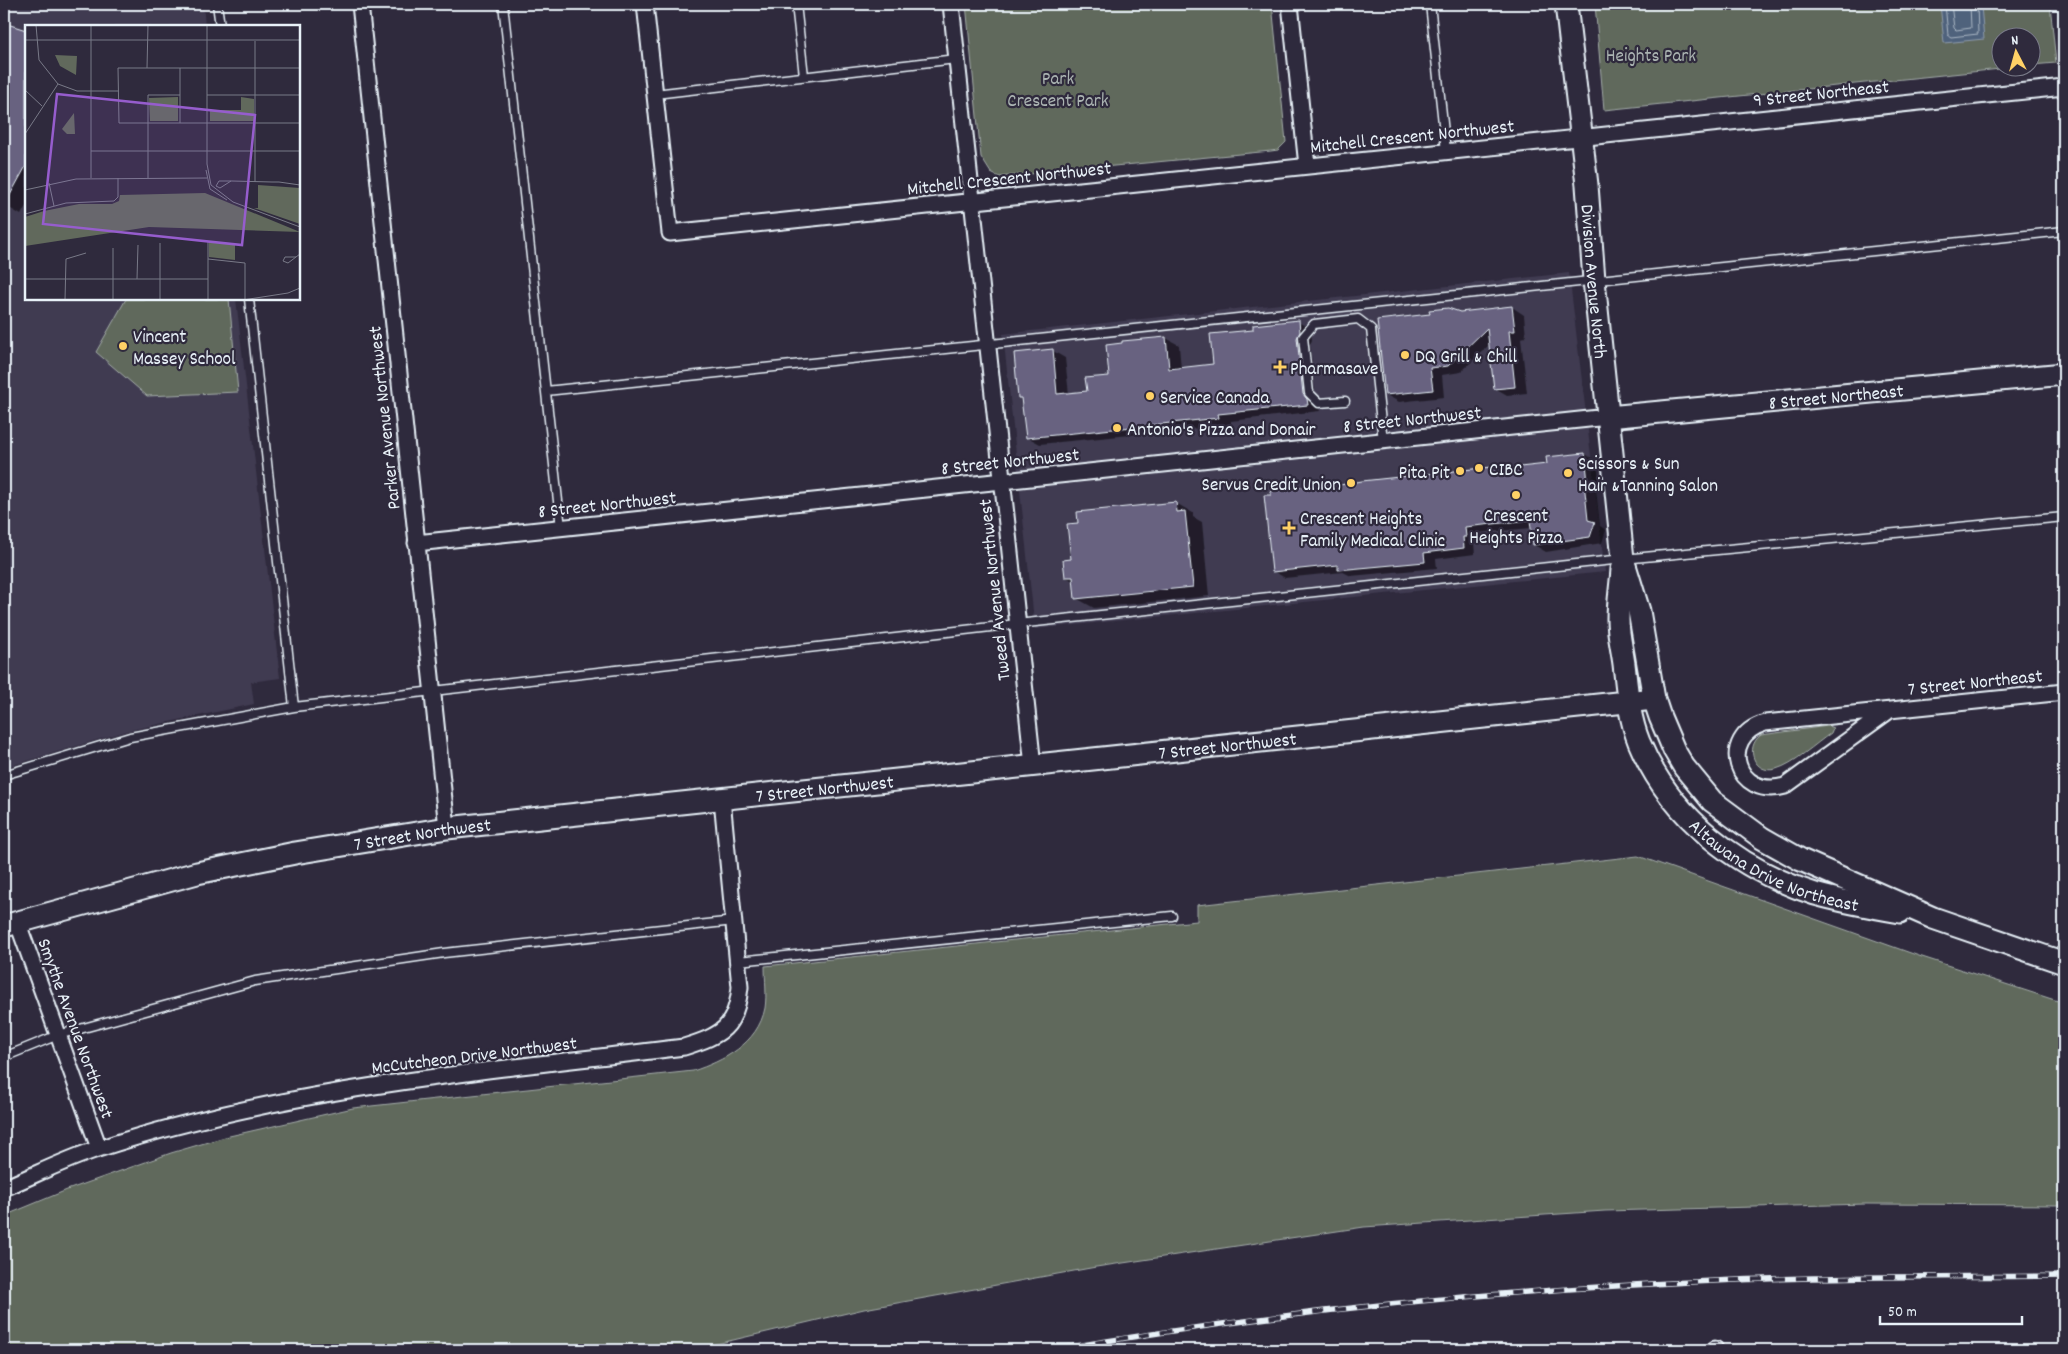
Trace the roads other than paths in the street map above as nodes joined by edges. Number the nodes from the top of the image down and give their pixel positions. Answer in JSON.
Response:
{"nodes":[{"id":1,"x":217,"y":4,"type":"edge"},
{"id":2,"x":360,"y":4,"type":"edge"},
{"id":3,"x":503,"y":4,"type":"edge"},
{"id":4,"x":646,"y":4,"type":"edge"},
{"id":5,"x":796,"y":4,"type":"edge"},
{"id":6,"x":951,"y":4,"type":"edge"},
{"id":7,"x":1290,"y":4,"type":"edge"},
{"id":8,"x":1430,"y":4,"type":"edge"},
{"id":9,"x":1566,"y":4,"type":"edge"},
{"id":10,"x":220,"y":25,"type":"edge"},
{"id":11,"x":956,"y":59,"type":"junction"},
{"id":12,"x":804,"y":76,"type":"junction"},
{"id":13,"x":2064,"y":87,"type":"edge"},
{"id":14,"x":655,"y":94,"type":"junction"},
{"id":15,"x":1582,"y":137,"type":"junction"},
{"id":16,"x":1446,"y":151,"type":"junction"},
{"id":17,"x":1307,"y":166,"type":"junction"},
{"id":18,"x":971,"y":201,"type":"junction"},
{"id":19,"x":2064,"y":231,"type":"edge"},
{"id":20,"x":1594,"y":280,"type":"junction"},
{"id":21,"x":250,"y":300,"type":"edge"},
{"id":22,"x":986,"y":345,"type":"junction"},
{"id":23,"x":2064,"y":374,"type":"edge"},
{"id":24,"x":546,"y":391,"type":"junction"},
{"id":25,"x":1345,"y":401,"type":"dead end"},
{"id":26,"x":1608,"y":417,"type":"junction"},
{"id":27,"x":1383,"y":441,"type":"junction"},
{"id":28,"x":1001,"y":481,"type":"junction"},
{"id":29,"x":2064,"y":517,"type":"edge"},
{"id":30,"x":560,"y":528,"type":"junction"},
{"id":31,"x":416,"y":543,"type":"junction"},
{"id":32,"x":1623,"y":559,"type":"junction"},
{"id":33,"x":1017,"y":624,"type":"junction"},
{"id":34,"x":432,"y":692,"type":"junction"},
{"id":35,"x":2064,"y":692,"type":"edge"},
{"id":36,"x":1654,"y":699,"type":"junction"},
{"id":37,"x":1628,"y":702,"type":"junction"},
{"id":38,"x":294,"y":707,"type":"junction"},
{"id":39,"x":1890,"y":710,"type":"junction"},
{"id":40,"x":1674,"y":750,"type":"joint"},
{"id":41,"x":1649,"y":762,"type":"joint"},
{"id":42,"x":1032,"y":766,"type":"junction"},
{"id":43,"x":4,"y":775,"type":"edge"},
{"id":44,"x":722,"y":799,"type":"junction"},
{"id":45,"x":447,"y":828,"type":"junction"},
{"id":46,"x":1172,"y":916,"type":"dead end"},
{"id":47,"x":1933,"y":918,"type":"junction"},
{"id":48,"x":734,"y":921,"type":"junction"},
{"id":49,"x":10,"y":923,"type":"edge"},
{"id":50,"x":738,"y":961,"type":"junction"},
{"id":51,"x":2064,"y":963,"type":"edge"},
{"id":52,"x":58,"y":1035,"type":"junction"},
{"id":53,"x":4,"y":1057,"type":"edge"},
{"id":54,"x":99,"y":1148,"type":"junction"},
{"id":55,"x":4,"y":1188,"type":"edge"}],
"edges":[{"from":1,"to":10,"type":"lane"},
{"from":2,"to":31,"type":"street","name":"Parker Avenue Northwest"},
{"from":3,"to":24,"type":"lane"},
{"from":4,"to":14,"type":"street","name":"Mitchell Crescent Northwest"},
{"from":5,"to":12,"type":"lane"},
{"from":6,"to":11,"type":"street","name":"Tweed Avenue Northwest"},
{"from":7,"to":17,"type":"street"},
{"from":8,"to":16,"type":"lane"},
{"from":9,"to":15,"type":"street","name":"Division Avenue North"},
{"from":11,"to":12,"type":"lane"},
{"from":11,"to":18,"type":"street","name":"Tweed Avenue Northwest"},
{"from":12,"to":14,"type":"lane"},
{"from":13,"to":15,"type":"street","name":"9 Street Northeast"},
{"from":14,"to":18,"type":"street","name":"Mitchell Crescent Northwest"},
{"from":15,"to":16,"type":"street","name":"Mitchell Crescent Northwest"},
{"from":15,"to":20,"type":"street","name":"Division Avenue North"},
{"from":16,"to":17,"type":"street","name":"Mitchell Crescent Northwest"},
{"from":17,"to":18,"type":"street","name":"Mitchell Crescent Northwest"},
{"from":18,"to":22,"type":"street","name":"Tweed Avenue Northwest"},
{"from":19,"to":20,"type":"lane"},
{"from":20,"to":22,"type":"lane"},
{"from":20,"to":26,"type":"street","name":"Division Avenue North"},
{"from":21,"to":38,"type":"lane"},
{"from":22,"to":24,"type":"lane"},
{"from":22,"to":28,"type":"street","name":"Tweed Avenue Northwest"},
{"from":23,"to":26,"type":"street","name":"8 Street Northeast"},
{"from":24,"to":30,"type":"lane"},
{"from":25,"to":27,"type":"lane"},
{"from":26,"to":27,"type":"street","name":"8 Street Northwest"},
{"from":26,"to":32,"type":"street","name":"Division Avenue North"},
{"from":27,"to":28,"type":"street","name":"8 Street Northwest"},
{"from":28,"to":30,"type":"street","name":"8 Street Northwest"},
{"from":28,"to":33,"type":"street","name":"Tweed Avenue Northwest"},
{"from":29,"to":32,"type":"lane"},
{"from":30,"to":31,"type":"street","name":"8 Street Northwest"},
{"from":31,"to":34,"type":"street","name":"Parker Avenue Northwest"},
{"from":32,"to":33,"type":"lane"},
{"from":32,"to":36,"type":"street","name":"Division Avenue North"},
{"from":32,"to":37,"type":"street","name":"Division Avenue North"},
{"from":33,"to":34,"type":"lane"},
{"from":33,"to":42,"type":"street","name":"Tweed Avenue Northwest"},
{"from":34,"to":38,"type":"lane"},
{"from":34,"to":45,"type":"street","name":"Parker Avenue Northwest"},
{"from":35,"to":39,"type":"street","name":"7 Street Northeast"},
{"from":36,"to":37,"type":"street","name":"7 Street Northwest"},
{"from":36,"to":40,"type":"street","name":"Division Avenue North"},
{"from":37,"to":41,"type":"street","name":"Division Avenue North"},
{"from":37,"to":42,"type":"street","name":"7 Street Northwest"},
{"from":38,"to":43,"type":"lane"},
{"from":39,"to":39,"type":"street","name":"7 Street Northeast"},
{"from":40,"to":47,"type":"street","name":"Altawana Drive Northeast"},
{"from":41,"to":47,"type":"street","name":"Altawana Drive Northeast"},
{"from":42,"to":44,"type":"street","name":"7 Street Northwest"},
{"from":44,"to":45,"type":"street","name":"7 Street Northwest"},
{"from":44,"to":48,"type":"street","name":"McCutcheon Drive Northwest"},
{"from":45,"to":49,"type":"street","name":"7 Street Northwest"},
{"from":46,"to":50,"type":"lane"},
{"from":47,"to":51,"type":"street","name":"Altawana Drive Northeast"},
{"from":48,"to":50,"type":"street","name":"McCutcheon Drive Northwest"},
{"from":48,"to":52,"type":"lane"},
{"from":49,"to":52,"type":"street","name":"Smythe Avenue Northwest"},
{"from":50,"to":54,"type":"street","name":"McCutcheon Drive Northwest"},
{"from":52,"to":53,"type":"lane"},
{"from":52,"to":54,"type":"street","name":"Smythe Avenue Northwest"},
{"from":54,"to":55,"type":"street","name":"McCutcheon Drive Northwest"}]}
